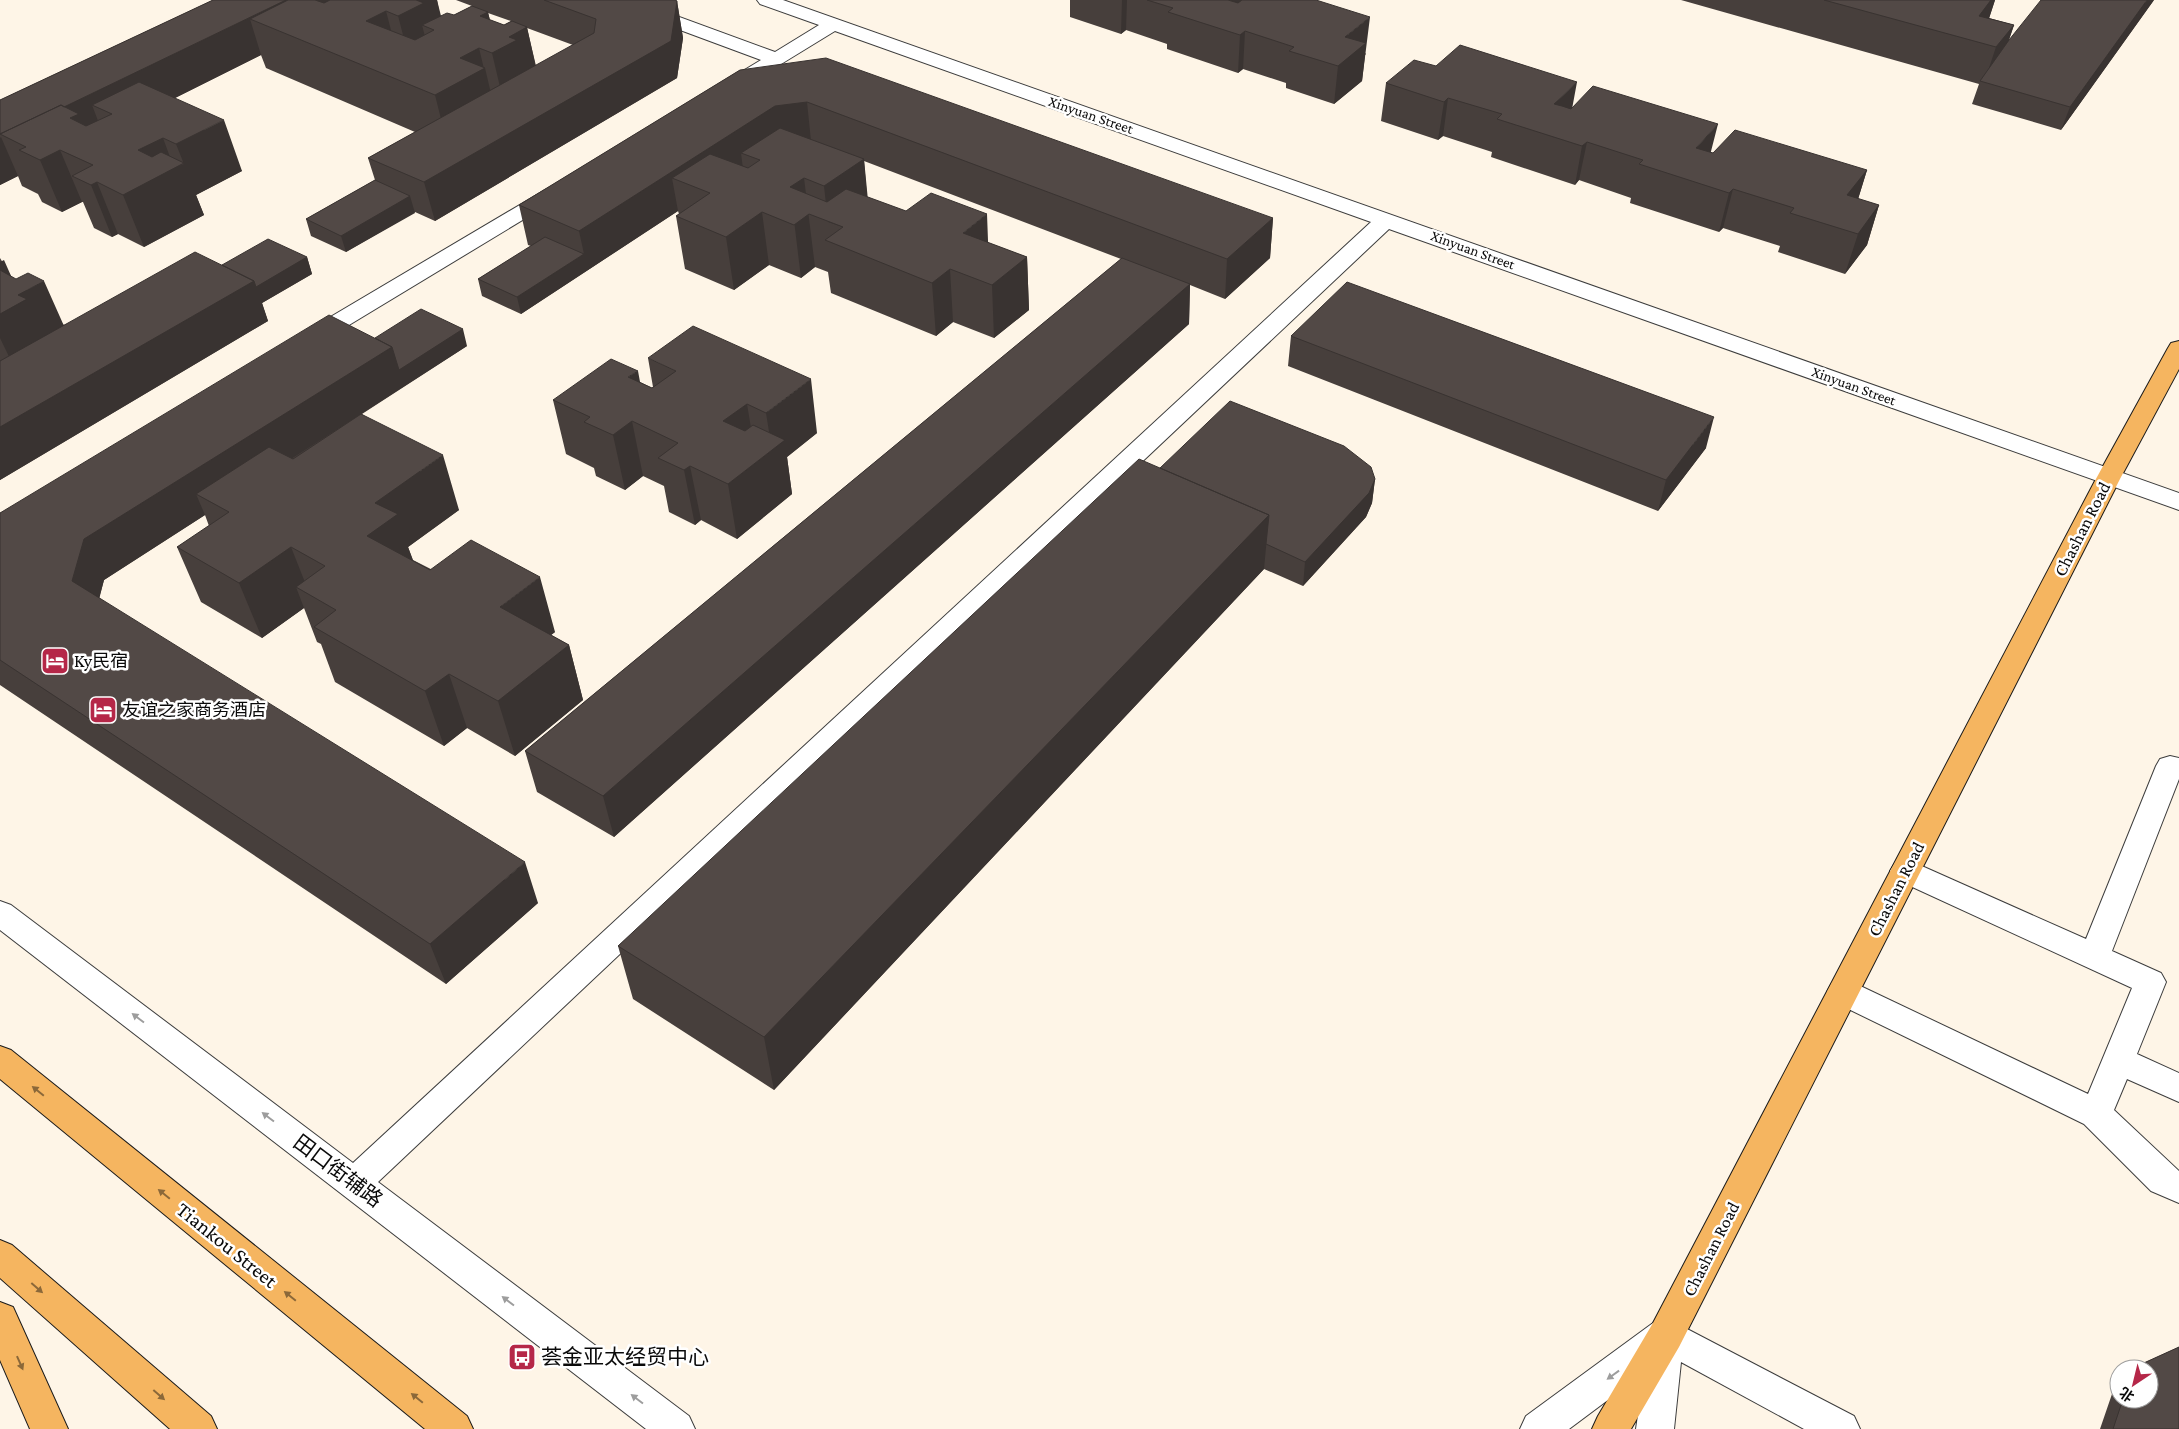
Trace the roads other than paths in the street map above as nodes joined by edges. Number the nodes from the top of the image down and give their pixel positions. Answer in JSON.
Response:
{"nodes":[{"id":1,"x":616,"y":0,"type":"edge"},
{"id":2,"x":766,"y":0,"type":"edge"},
{"id":3,"x":834,"y":24,"type":"junction"},
{"id":4,"x":776,"y":59,"type":"junction"},
{"id":5,"x":716,"y":95,"type":"edge"},
{"id":6,"x":572,"y":182,"type":"edge"},
{"id":7,"x":1386,"y":220,"type":"junction"},
{"id":8,"x":2179,"y":348,"type":"edge"},
{"id":9,"x":289,"y":352,"type":"edge"},
{"id":10,"x":2109,"y":477,"type":"junction"},
{"id":11,"x":2179,"y":502,"type":"edge"},
{"id":12,"x":2179,"y":769,"type":"edge"},
{"id":13,"x":1905,"y":871,"type":"junction"},
{"id":14,"x":0,"y":913,"type":"edge"},
{"id":15,"x":2094,"y":957,"type":"junction"},
{"id":16,"x":1843,"y":992,"type":"junction"},
{"id":17,"x":0,"y":1060,"type":"edge"},
{"id":18,"x":2118,"y":1060,"type":"junction"},
{"id":19,"x":2179,"y":1088,"type":"edge"},
{"id":20,"x":2096,"y":1114,"type":"junction"},
{"id":21,"x":354,"y":1183,"type":"junction"},
{"id":22,"x":2179,"y":1188,"type":"edge"},
{"id":23,"x":0,"y":1256,"type":"edge"},
{"id":24,"x":0,"y":1319,"type":"edge"},
{"id":25,"x":1666,"y":1335,"type":"junction"},
{"id":26,"x":49,"y":1429,"type":"edge"},
{"id":27,"x":198,"y":1429,"type":"edge"},
{"id":28,"x":454,"y":1429,"type":"edge"},
{"id":29,"x":676,"y":1429,"type":"edge"},
{"id":30,"x":1539,"y":1429,"type":"edge"},
{"id":31,"x":1611,"y":1429,"type":"edge"},
{"id":32,"x":1655,"y":1429,"type":"edge"},
{"id":33,"x":1841,"y":1429,"type":"edge"}],
"edges":[{"from":1,"to":4,"type":"street"},
{"from":2,"to":3,"type":"street","name":"Xinyuan Street"},
{"from":3,"to":4,"type":"street"},
{"from":3,"to":7,"type":"street","name":"Xinyuan Street"},
{"from":4,"to":5,"type":"street"},
{"from":6,"to":9,"type":"street"},
{"from":7,"to":10,"type":"street","name":"Xinyuan Street"},
{"from":7,"to":21,"type":"street"},
{"from":8,"to":10,"type":"main road","name":"Chashan Road"},
{"from":10,"to":11,"type":"street","name":"Xinyuan Street"},
{"from":10,"to":13,"type":"main road","name":"Chashan Road"},
{"from":12,"to":15,"type":"street"},
{"from":13,"to":15,"type":"street"},
{"from":13,"to":16,"type":"main road","name":"Chashan Road"},
{"from":21,"to":14,"type":"street","name":"田口街辅路","one_way":true},
{"from":15,"to":18,"type":"street"},
{"from":16,"to":20,"type":"street"},
{"from":16,"to":25,"type":"main road","name":"Chashan Road"},
{"from":28,"to":17,"type":"main road","name":"Tiankou Street","one_way":true},
{"from":18,"to":19,"type":"street"},
{"from":18,"to":20,"type":"street"},
{"from":20,"to":22,"type":"street"},
{"from":29,"to":21,"type":"street","name":"田口街辅路","one_way":true},
{"from":23,"to":27,"type":"main road","one_way":true},
{"from":24,"to":26,"type":"main road","one_way":true},
{"from":25,"to":30,"type":"street","one_way":true},
{"from":25,"to":31,"type":"main road","name":"Chashan Road"},
{"from":25,"to":32,"type":"street"},
{"from":25,"to":33,"type":"street"}]}
